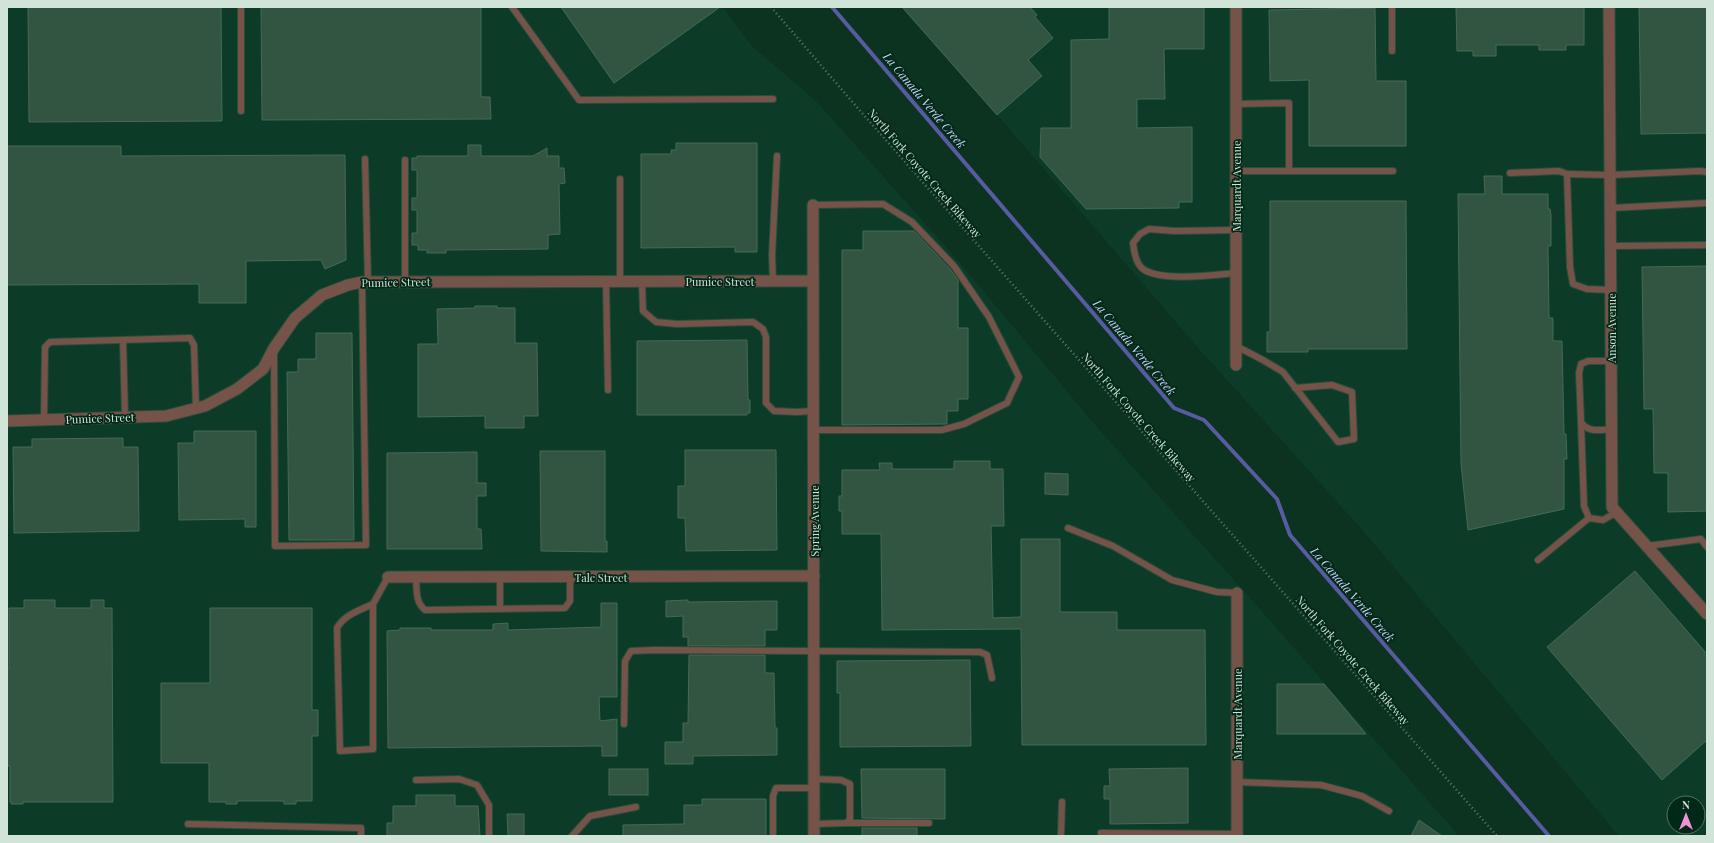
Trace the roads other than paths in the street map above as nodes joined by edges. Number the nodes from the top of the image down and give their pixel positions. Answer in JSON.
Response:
{"nodes":[{"id":1,"x":241,"y":7,"type":"edge"},
{"id":2,"x":512,"y":7,"type":"edge"},
{"id":3,"x":1236,"y":7,"type":"edge"},
{"id":4,"x":1392,"y":7,"type":"edge"},
{"id":5,"x":1609,"y":7,"type":"edge"},
{"id":6,"x":1392,"y":51,"type":"dead end"},
{"id":7,"x":774,"y":98,"type":"dead end"},
{"id":8,"x":1236,"y":104,"type":"junction"},
{"id":9,"x":241,"y":111,"type":"dead end"},
{"id":10,"x":777,"y":156,"type":"dead end"},
{"id":11,"x":365,"y":159,"type":"dead end"},
{"id":12,"x":406,"y":160,"type":"dead end"},
{"id":13,"x":1236,"y":171,"type":"junction"},
{"id":14,"x":1289,"y":171,"type":"junction"},
{"id":15,"x":1393,"y":171,"type":"dead end"},
{"id":16,"x":1707,"y":172,"type":"edge"},
{"id":17,"x":1510,"y":173,"type":"dead end"},
{"id":18,"x":1568,"y":174,"type":"junction"},
{"id":19,"x":1610,"y":175,"type":"junction"},
{"id":20,"x":620,"y":179,"type":"dead end"},
{"id":21,"x":1707,"y":203,"type":"edge"},
{"id":22,"x":813,"y":205,"type":"joint"},
{"id":23,"x":1610,"y":208,"type":"junction"},
{"id":24,"x":1236,"y":230,"type":"junction"},
{"id":25,"x":1707,"y":245,"type":"edge"},
{"id":26,"x":1611,"y":246,"type":"junction"},
{"id":27,"x":1236,"y":273,"type":"junction"},
{"id":28,"x":405,"y":281,"type":"junction"},
{"id":29,"x":606,"y":281,"type":"junction"},
{"id":30,"x":620,"y":281,"type":"junction"},
{"id":31,"x":642,"y":281,"type":"junction"},
{"id":32,"x":773,"y":281,"type":"junction"},
{"id":33,"x":813,"y":281,"type":"junction"},
{"id":34,"x":365,"y":282,"type":"junction"},
{"id":35,"x":1611,"y":290,"type":"junction"},
{"id":36,"x":123,"y":340,"type":"junction"},
{"id":37,"x":1236,"y":346,"type":"junction"},
{"id":38,"x":274,"y":348,"type":"junction"},
{"id":39,"x":1612,"y":362,"type":"junction"},
{"id":40,"x":1236,"y":364,"type":"dead end"},
{"id":41,"x":1295,"y":388,"type":"junction"},
{"id":42,"x":608,"y":390,"type":"dead end"},
{"id":43,"x":196,"y":409,"type":"junction"},
{"id":44,"x":813,"y":411,"type":"junction"},
{"id":45,"x":124,"y":417,"type":"junction"},
{"id":46,"x":44,"y":420,"type":"junction"},
{"id":47,"x":7,"y":421,"type":"edge"},
{"id":48,"x":1581,"y":423,"type":"junction"},
{"id":49,"x":1612,"y":429,"type":"junction"},
{"id":50,"x":813,"y":430,"type":"junction"},
{"id":51,"x":1617,"y":512,"type":"junction"},
{"id":52,"x":1589,"y":518,"type":"junction"},
{"id":53,"x":1068,"y":528,"type":"dead end"},
{"id":54,"x":1647,"y":546,"type":"junction"},
{"id":55,"x":1707,"y":547,"type":"edge"},
{"id":56,"x":1538,"y":560,"type":"dead end"},
{"id":57,"x":814,"y":576,"type":"junction"},
{"id":58,"x":388,"y":577,"type":"joint"},
{"id":59,"x":416,"y":577,"type":"junction"},
{"id":60,"x":500,"y":577,"type":"junction"},
{"id":61,"x":570,"y":577,"type":"junction"},
{"id":62,"x":1237,"y":593,"type":"joint"},
{"id":63,"x":373,"y":604,"type":"junction"},
{"id":64,"x":500,"y":609,"type":"junction"},
{"id":65,"x":1707,"y":614,"type":"edge"},
{"id":66,"x":814,"y":652,"type":"junction"},
{"id":67,"x":992,"y":678,"type":"dead end"},
{"id":68,"x":624,"y":724,"type":"dead end"},
{"id":69,"x":416,"y":780,"type":"dead end"},
{"id":70,"x":1237,"y":782,"type":"junction"},
{"id":71,"x":814,"y":784,"type":"junction"},
{"id":72,"x":1062,"y":802,"type":"dead end"},
{"id":73,"x":636,"y":808,"type":"dead end"},
{"id":74,"x":1389,"y":811,"type":"dead end"},
{"id":75,"x":929,"y":822,"type":"dead end"},
{"id":76,"x":846,"y":823,"type":"junction"},
{"id":77,"x":188,"y":824,"type":"dead end"},
{"id":78,"x":814,"y":824,"type":"junction"},
{"id":79,"x":1101,"y":833,"type":"dead end"},
{"id":80,"x":1201,"y":835,"type":"edge"},
{"id":81,"x":1237,"y":835,"type":"edge"},
{"id":82,"x":361,"y":836,"type":"edge"},
{"id":83,"x":489,"y":836,"type":"edge"},
{"id":84,"x":572,"y":836,"type":"edge"},
{"id":85,"x":773,"y":836,"type":"edge"},
{"id":86,"x":814,"y":836,"type":"edge"},
{"id":87,"x":1061,"y":836,"type":"edge"}],
"edges":[{"from":1,"to":9,"type":"lane"},
{"from":2,"to":7,"type":"lane"},
{"from":3,"to":8,"type":"street","name":"Marquardt Avenue"},
{"from":4,"to":6,"type":"lane"},
{"from":5,"to":19,"type":"street","name":"Anson Avenue"},
{"from":8,"to":13,"type":"street","name":"Marquardt Avenue"},
{"from":8,"to":14,"type":"lane"},
{"from":10,"to":32,"type":"lane"},
{"from":11,"to":34,"type":"lane"},
{"from":12,"to":28,"type":"lane"},
{"from":13,"to":14,"type":"lane"},
{"from":13,"to":24,"type":"street","name":"Marquardt Avenue"},
{"from":14,"to":15,"type":"lane"},
{"from":16,"to":19,"type":"lane"},
{"from":17,"to":18,"type":"lane"},
{"from":18,"to":19,"type":"lane"},
{"from":18,"to":35,"type":"lane"},
{"from":19,"to":23,"type":"street","name":"Anson Avenue"},
{"from":20,"to":30,"type":"lane"},
{"from":21,"to":23,"type":"lane"},
{"from":22,"to":33,"type":"street","name":"Spring Avenue"},
{"from":22,"to":50,"type":"lane"},
{"from":23,"to":26,"type":"street","name":"Anson Avenue"},
{"from":24,"to":27,"type":"street","name":"Marquardt Avenue"},
{"from":24,"to":27,"type":"lane"},
{"from":25,"to":26,"type":"lane"},
{"from":26,"to":35,"type":"street","name":"Anson Avenue"},
{"from":27,"to":37,"type":"street","name":"Marquardt Avenue"},
{"from":28,"to":29,"type":"street","name":"Pumice Street"},
{"from":28,"to":34,"type":"street","name":"Pumice Street"},
{"from":29,"to":30,"type":"street","name":"Pumice Street"},
{"from":29,"to":42,"type":"lane"},
{"from":30,"to":31,"type":"street","name":"Pumice Street"},
{"from":31,"to":32,"type":"street","name":"Pumice Street"},
{"from":31,"to":44,"type":"lane"},
{"from":32,"to":33,"type":"street","name":"Pumice Street"},
{"from":33,"to":44,"type":"street","name":"Spring Avenue"},
{"from":34,"to":38,"type":"street","name":"Pumice Street"},
{"from":34,"to":38,"type":"lane"},
{"from":35,"to":39,"type":"street","name":"Anson Avenue"},
{"from":36,"to":43,"type":"lane"},
{"from":36,"to":45,"type":"lane"},
{"from":36,"to":46,"type":"lane"},
{"from":37,"to":40,"type":"street","name":"Marquardt Avenue"},
{"from":37,"to":41,"type":"lane"},
{"from":38,"to":43,"type":"street","name":"Pumice Street"},
{"from":39,"to":48,"type":"lane"},
{"from":39,"to":49,"type":"street","name":"Anson Avenue"},
{"from":41,"to":41,"type":"lane"},
{"from":43,"to":45,"type":"street","name":"Pumice Street"},
{"from":44,"to":50,"type":"street","name":"Spring Avenue"},
{"from":45,"to":46,"type":"street","name":"Pumice Street"},
{"from":46,"to":47,"type":"street","name":"Pumice Street"},
{"from":48,"to":49,"type":"lane"},
{"from":48,"to":52,"type":"lane"},
{"from":49,"to":51,"type":"street","name":"Anson Avenue"},
{"from":50,"to":57,"type":"street","name":"Spring Avenue"},
{"from":51,"to":52,"type":"lane"},
{"from":51,"to":54,"type":"street","name":"Anson Avenue"},
{"from":52,"to":56,"type":"lane"},
{"from":53,"to":62,"type":"lane"},
{"from":54,"to":55,"type":"lane"},
{"from":54,"to":65,"type":"street","name":"Anson Avenue"},
{"from":57,"to":61,"type":"street","name":"Talc Street"},
{"from":57,"to":66,"type":"street","name":"Spring Avenue"},
{"from":58,"to":59,"type":"street","name":"Talc Street"},
{"from":58,"to":63,"type":"lane"},
{"from":59,"to":60,"type":"street","name":"Talc Street"},
{"from":59,"to":64,"type":"lane"},
{"from":60,"to":61,"type":"street","name":"Talc Street"},
{"from":60,"to":64,"type":"lane"},
{"from":61,"to":64,"type":"lane"},
{"from":62,"to":70,"type":"street","name":"Marquardt Avenue"},
{"from":63,"to":63,"type":"lane"},
{"from":66,"to":67,"type":"lane"},
{"from":66,"to":68,"type":"lane"},
{"from":66,"to":71,"type":"street","name":"Spring Avenue"},
{"from":69,"to":83,"type":"lane"},
{"from":70,"to":74,"type":"lane"},
{"from":70,"to":81,"type":"street","name":"Marquardt Avenue"},
{"from":71,"to":76,"type":"lane"},
{"from":71,"to":78,"type":"street","name":"Spring Avenue"},
{"from":71,"to":85,"type":"lane"},
{"from":72,"to":87,"type":"lane"},
{"from":73,"to":84,"type":"lane"},
{"from":75,"to":76,"type":"lane"},
{"from":76,"to":78,"type":"lane"},
{"from":77,"to":82,"type":"lane"},
{"from":78,"to":86,"type":"street","name":"Spring Avenue"},
{"from":79,"to":80,"type":"lane"},
{"from":80,"to":81,"type":"lane"}]}
